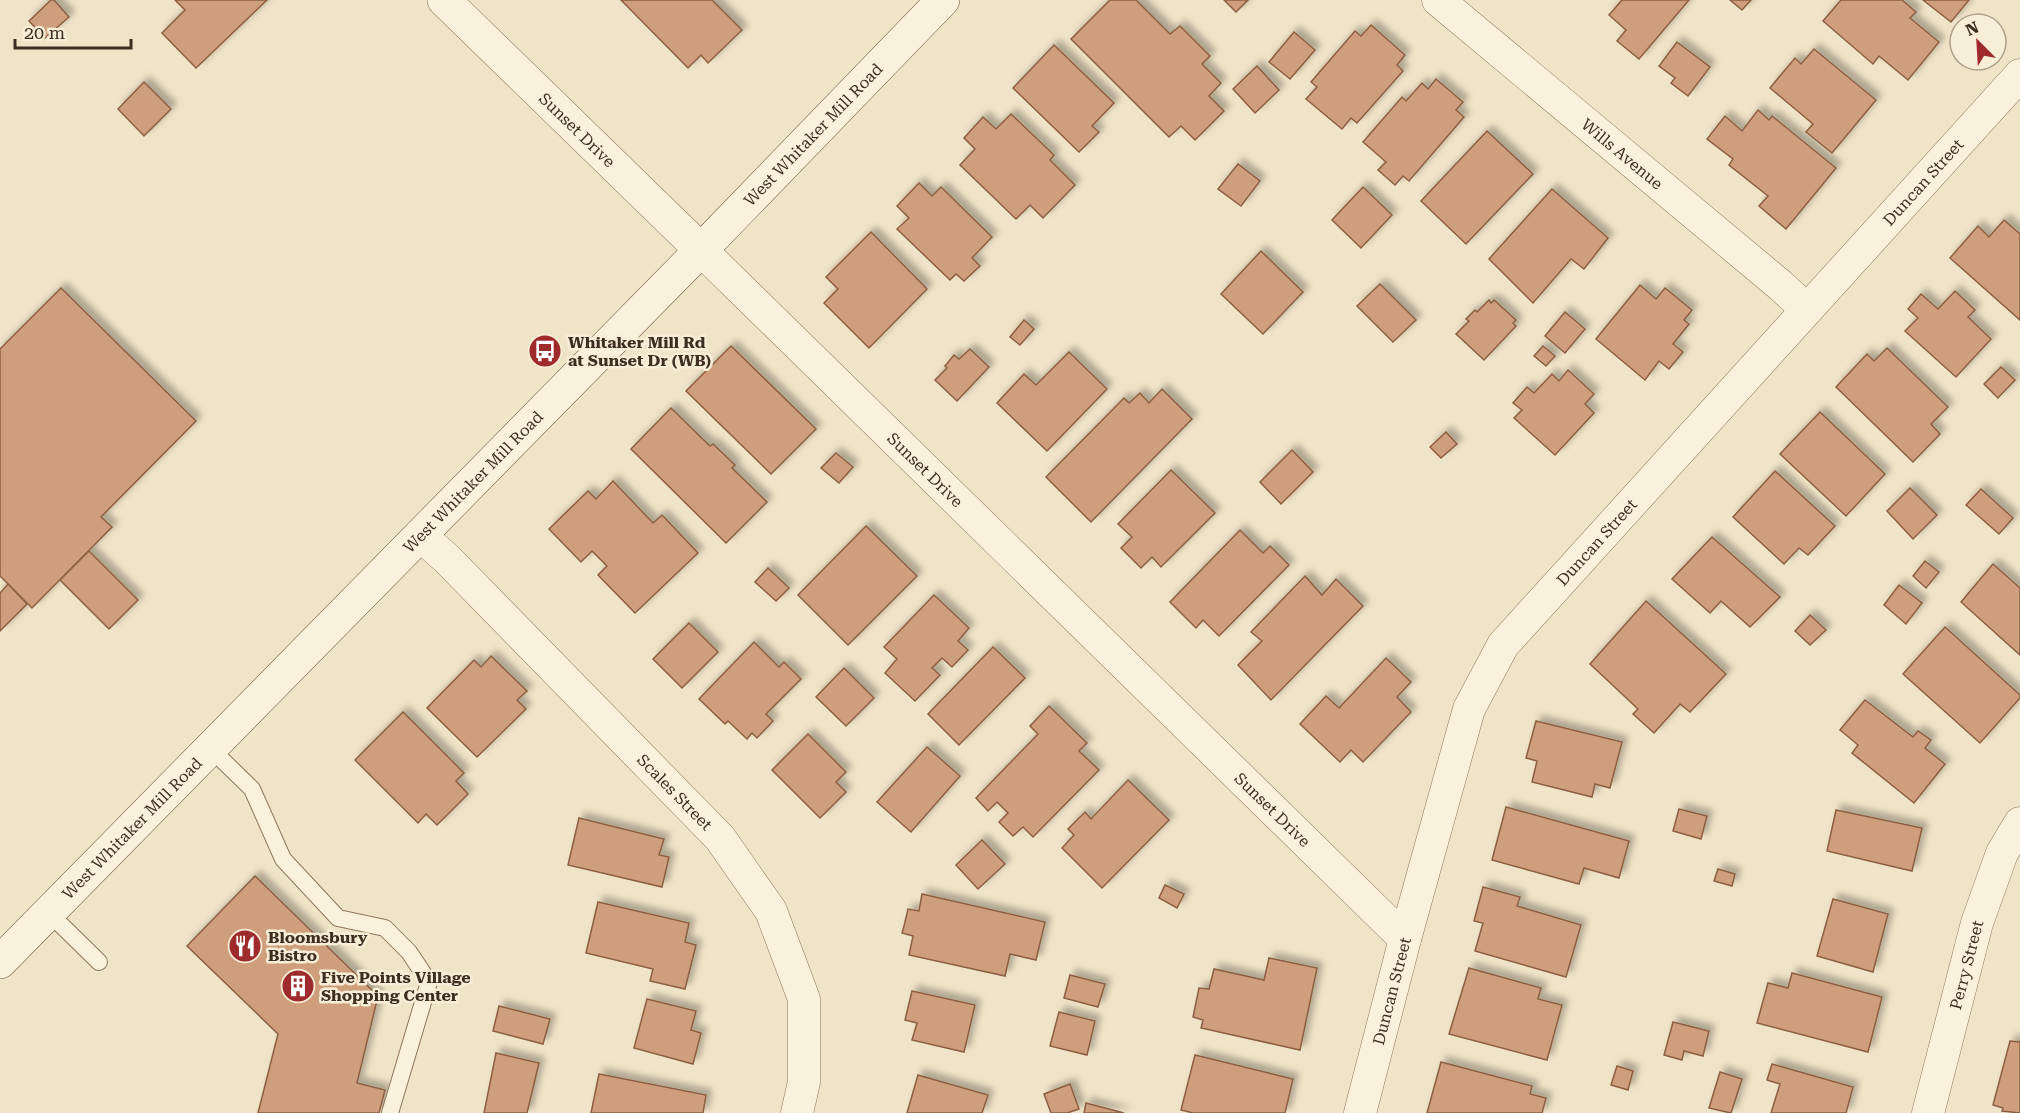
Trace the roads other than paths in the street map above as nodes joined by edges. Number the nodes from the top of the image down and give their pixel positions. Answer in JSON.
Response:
{"nodes":[{"id":1,"x":444,"y":0,"type":"edge"},
{"id":2,"x":943,"y":0,"type":"edge"},
{"id":3,"x":1438,"y":0,"type":"edge"},
{"id":4,"x":2020,"y":75,"type":"edge"},
{"id":5,"x":701,"y":250,"type":"junction"},
{"id":6,"x":1806,"y":309,"type":"junction"},
{"id":7,"x":420,"y":535,"type":"junction"},
{"id":8,"x":211,"y":749,"type":"junction"},
{"id":9,"x":2020,"y":823,"type":"edge"},
{"id":10,"x":49,"y":912,"type":"junction"},
{"id":11,"x":1405,"y":939,"type":"junction"},
{"id":12,"x":99,"y":962,"type":"dead end"},
{"id":13,"x":0,"y":963,"type":"edge"},
{"id":14,"x":390,"y":1113,"type":"edge"},
{"id":15,"x":797,"y":1113,"type":"edge"},
{"id":16,"x":1360,"y":1113,"type":"edge"},
{"id":17,"x":1929,"y":1113,"type":"edge"}],
"edges":[{"from":1,"to":5,"type":"main road","name":"Sunset Drive"},
{"from":2,"to":5,"type":"main road","name":"West Whitaker Mill Road"},
{"from":3,"to":6,"type":"street","name":"Wills Avenue"},
{"from":4,"to":6,"type":"street","name":"Duncan Street"},
{"from":5,"to":7,"type":"main road","name":"West Whitaker Mill Road"},
{"from":5,"to":11,"type":"street","name":"Sunset Drive"},
{"from":6,"to":11,"type":"street","name":"Duncan Street"},
{"from":7,"to":8,"type":"main road","name":"West Whitaker Mill Road"},
{"from":7,"to":15,"type":"street","name":"Scales Street"},
{"from":8,"to":10,"type":"main road","name":"West Whitaker Mill Road"},
{"from":8,"to":14,"type":"lane"},
{"from":9,"to":17,"type":"street","name":"Perry Street"},
{"from":10,"to":12,"type":"lane"},
{"from":10,"to":13,"type":"main road","name":"West Whitaker Mill Road"},
{"from":11,"to":16,"type":"street","name":"Duncan Street"}]}
